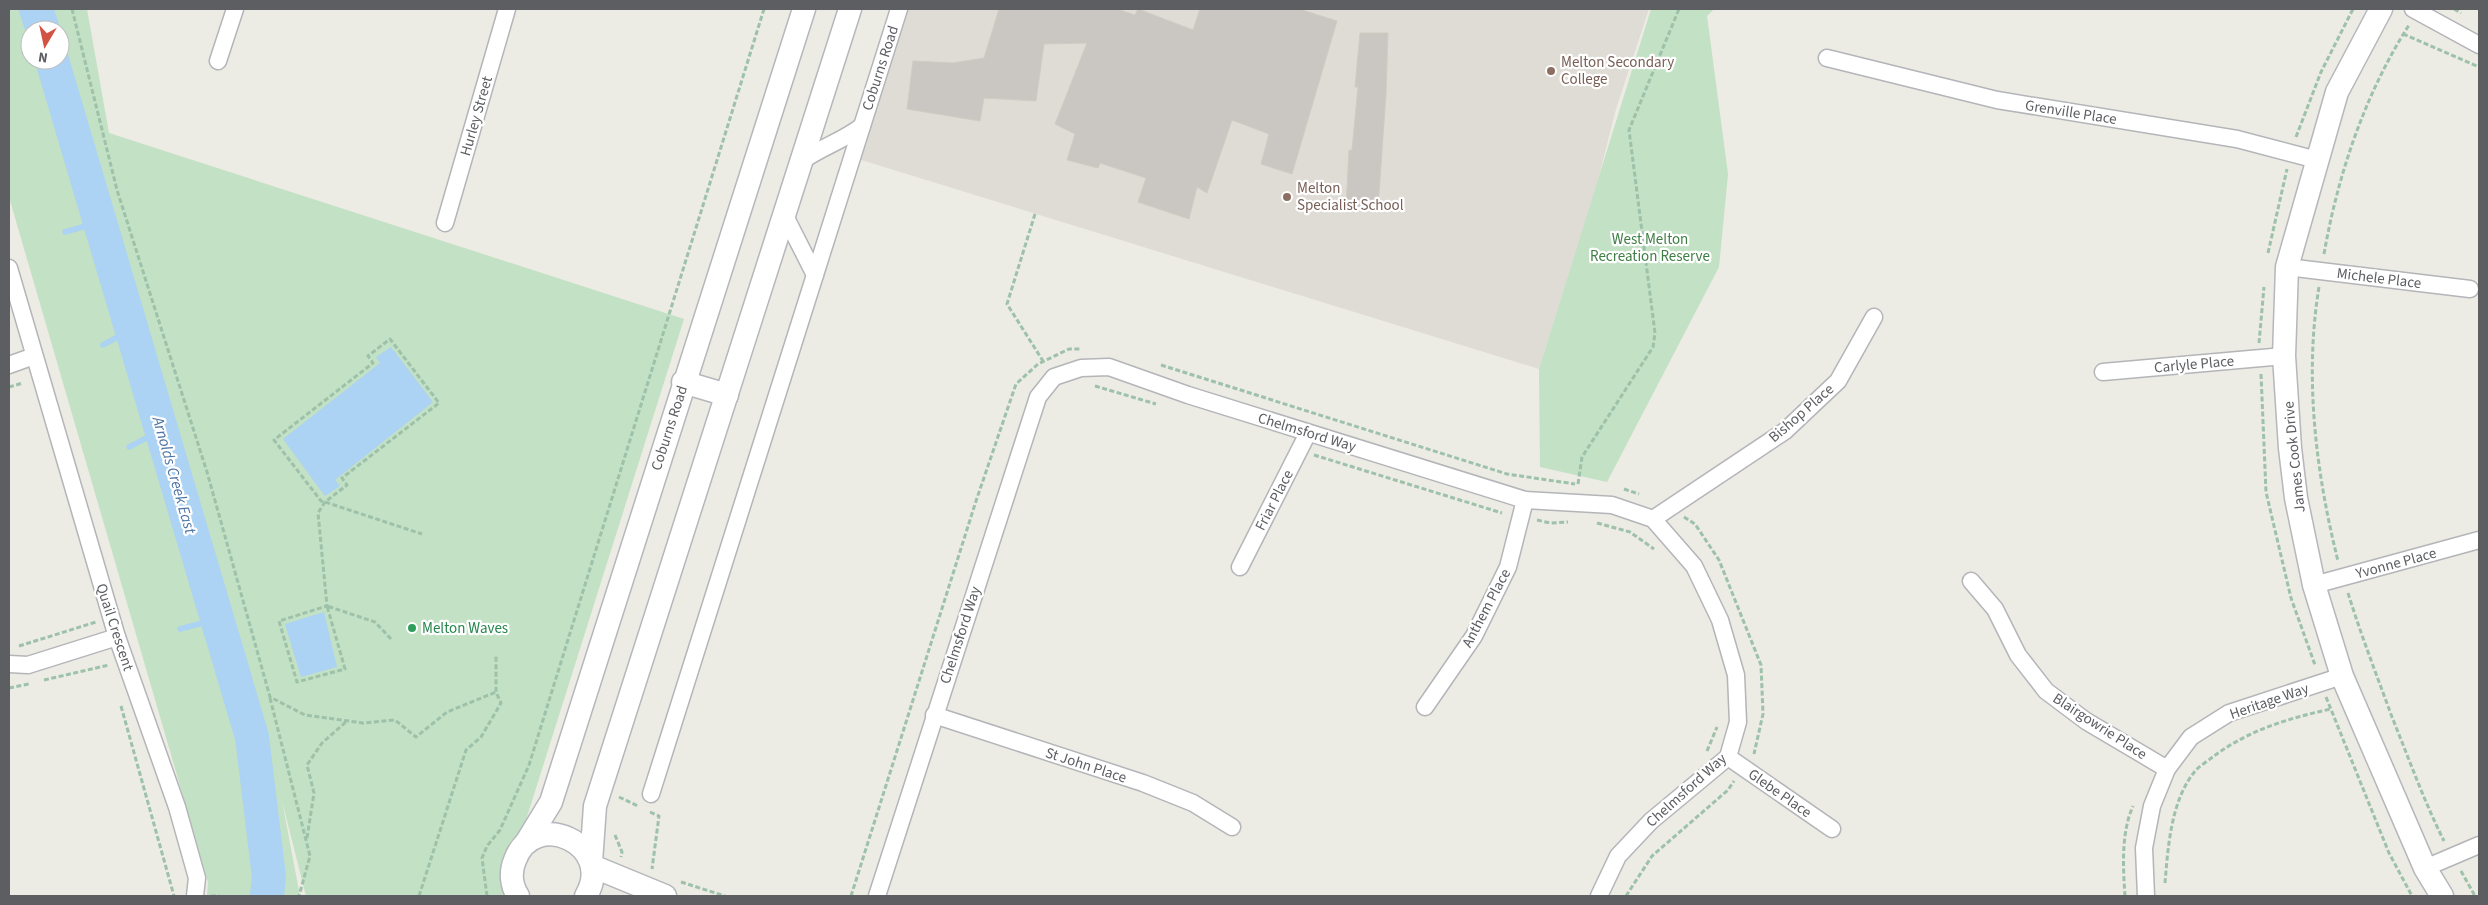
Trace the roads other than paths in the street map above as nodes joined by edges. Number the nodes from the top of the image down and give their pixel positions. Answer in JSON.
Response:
{"nodes":[{"id":1,"x":235,"y":9,"type":"edge"},
{"id":2,"x":507,"y":9,"type":"edge"},
{"id":3,"x":804,"y":9,"type":"edge"},
{"id":4,"x":850,"y":9,"type":"edge"},
{"id":5,"x":899,"y":9,"type":"edge"},
{"id":6,"x":2381,"y":9,"type":"edge"},
{"id":7,"x":2415,"y":10,"type":"edge"},
{"id":8,"x":2479,"y":45,"type":"edge"},
{"id":9,"x":1826,"y":58,"type":"dead end"},
{"id":10,"x":218,"y":61,"type":"dead end"},
{"id":11,"x":862,"y":126,"type":"junction"},
{"id":12,"x":2317,"y":160,"type":"junction"},
{"id":13,"x":802,"y":161,"type":"junction"},
{"id":14,"x":785,"y":216,"type":"junction"},
{"id":15,"x":445,"y":223,"type":"dead end"},
{"id":16,"x":2288,"y":266,"type":"junction"},
{"id":17,"x":9,"y":268,"type":"edge"},
{"id":18,"x":815,"y":275,"type":"junction"},
{"id":19,"x":2470,"y":289,"type":"dead end"},
{"id":20,"x":1874,"y":317,"type":"dead end"},
{"id":21,"x":34,"y":356,"type":"junction"},
{"id":22,"x":2284,"y":356,"type":"junction"},
{"id":23,"x":9,"y":365,"type":"edge"},
{"id":24,"x":2103,"y":372,"type":"dead end"},
{"id":25,"x":684,"y":382,"type":"junction"},
{"id":26,"x":727,"y":395,"type":"junction"},
{"id":27,"x":1308,"y":433,"type":"junction"},
{"id":28,"x":1525,"y":500,"type":"junction"},
{"id":29,"x":1653,"y":519,"type":"junction"},
{"id":30,"x":2479,"y":540,"type":"edge"},
{"id":31,"x":1240,"y":567,"type":"dead end"},
{"id":32,"x":1971,"y":581,"type":"dead end"},
{"id":33,"x":2314,"y":585,"type":"junction"},
{"id":34,"x":110,"y":639,"type":"junction"},
{"id":35,"x":9,"y":664,"type":"edge"},
{"id":36,"x":2342,"y":676,"type":"junction"},
{"id":37,"x":1425,"y":707,"type":"dead end"},
{"id":38,"x":934,"y":715,"type":"junction"},
{"id":39,"x":1728,"y":757,"type":"junction"},
{"id":40,"x":2167,"y":769,"type":"junction"},
{"id":41,"x":651,"y":794,"type":"dead end"},
{"id":42,"x":1232,"y":827,"type":"dead end"},
{"id":43,"x":1832,"y":829,"type":"dead end"},
{"id":44,"x":526,"y":843,"type":"junction"},
{"id":45,"x":2479,"y":845,"type":"edge"},
{"id":46,"x":592,"y":864,"type":"junction"},
{"id":47,"x":2425,"y":868,"type":"junction"},
{"id":48,"x":672,"y":889,"type":"edge"},
{"id":49,"x":195,"y":896,"type":"edge"},
{"id":50,"x":518,"y":896,"type":"edge"},
{"id":51,"x":586,"y":896,"type":"edge"},
{"id":52,"x":878,"y":896,"type":"edge"},
{"id":53,"x":1599,"y":896,"type":"edge"},
{"id":54,"x":2146,"y":896,"type":"edge"},
{"id":55,"x":2442,"y":896,"type":"edge"}],
"edges":[{"from":1,"to":10,"type":"street"},
{"from":2,"to":15,"type":"street","name":"Hurley Street"},
{"from":3,"to":25,"type":"street","name":"Coburns Road"},
{"from":4,"to":13,"type":"street"},
{"from":5,"to":11,"type":"street","name":"Coburns Road"},
{"from":6,"to":12,"type":"street","name":"James Cook Drive"},
{"from":7,"to":8,"type":"street"},
{"from":9,"to":12,"type":"street","name":"Grenville Place"},
{"from":11,"to":13,"type":"street","name":"Coburns Road"},
{"from":11,"to":18,"type":"street","name":"Coburns Road"},
{"from":12,"to":16,"type":"street","name":"James Cook Drive"},
{"from":13,"to":14,"type":"street"},
{"from":14,"to":18,"type":"street"},
{"from":14,"to":26,"type":"street"},
{"from":16,"to":19,"type":"street","name":"Michele Place"},
{"from":16,"to":22,"type":"street","name":"James Cook Drive"},
{"from":17,"to":21,"type":"street","name":"Quail Crescent"},
{"from":18,"to":41,"type":"street","name":"Coburns Road"},
{"from":20,"to":29,"type":"street","name":"Bishop Place"},
{"from":21,"to":23,"type":"street"},
{"from":21,"to":34,"type":"street","name":"Quail Crescent"},
{"from":22,"to":24,"type":"street","name":"Carlyle Place"},
{"from":22,"to":33,"type":"street","name":"James Cook Drive"},
{"from":25,"to":26,"type":"street"},
{"from":25,"to":44,"type":"street","name":"Coburns Road"},
{"from":26,"to":46,"type":"street"},
{"from":27,"to":28,"type":"street","name":"Chelmsford Way"},
{"from":27,"to":31,"type":"street","name":"Friar Place"},
{"from":27,"to":38,"type":"street","name":"Chelmsford Way"},
{"from":28,"to":29,"type":"street","name":"Chelmsford Way"},
{"from":28,"to":37,"type":"street","name":"Anthem Place"},
{"from":29,"to":39,"type":"street","name":"Chelmsford Way"},
{"from":30,"to":33,"type":"street","name":"Yvonne Place"},
{"from":32,"to":40,"type":"street","name":"Blairgowrie Place"},
{"from":33,"to":36,"type":"street","name":"James Cook Drive"},
{"from":34,"to":35,"type":"street"},
{"from":34,"to":49,"type":"street","name":"Quail Crescent"},
{"from":36,"to":40,"type":"street","name":"Heritage Way"},
{"from":36,"to":47,"type":"street","name":"James Cook Drive"},
{"from":38,"to":42,"type":"street","name":"St John Place"},
{"from":38,"to":52,"type":"street","name":"Chelmsford Way"},
{"from":39,"to":43,"type":"street","name":"Glebe Place"},
{"from":39,"to":53,"type":"street","name":"Chelmsford Way"},
{"from":40,"to":54,"type":"street","name":"Heritage Way"},
{"from":44,"to":46,"type":"street"},
{"from":44,"to":50,"type":"street","name":"Coburns Road"},
{"from":45,"to":47,"type":"street"},
{"from":46,"to":48,"type":"street"},
{"from":46,"to":51,"type":"street"},
{"from":47,"to":55,"type":"street","name":"James Cook Drive"}]}
